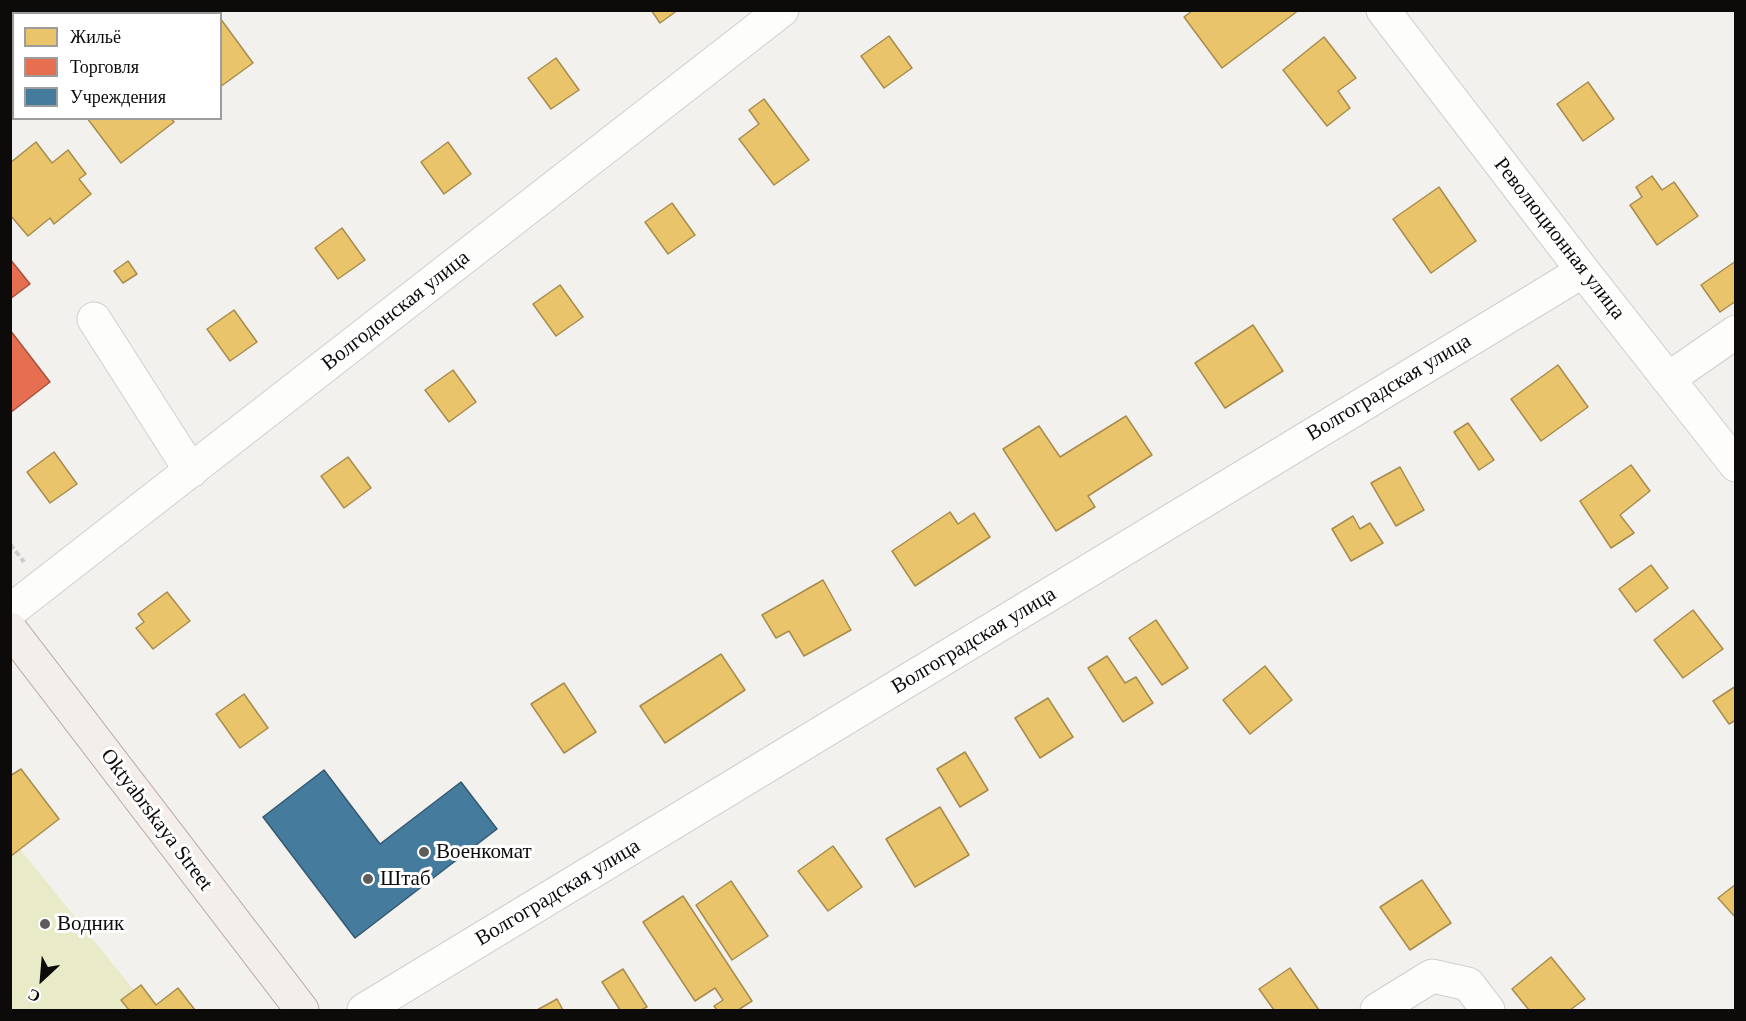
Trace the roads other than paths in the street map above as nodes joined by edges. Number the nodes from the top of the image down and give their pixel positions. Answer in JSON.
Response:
{"nodes":[{"id":1,"x":782,"y":10,"type":"edge"},
{"id":2,"x":1383,"y":10,"type":"edge"},
{"id":3,"x":1583,"y":271,"type":"junction"},
{"id":4,"x":94,"y":319,"type":"dead end"},
{"id":5,"x":1736,"y":332,"type":"edge"},
{"id":6,"x":1668,"y":379,"type":"junction"},
{"id":7,"x":1736,"y":465,"type":"edge"},
{"id":8,"x":191,"y":471,"type":"junction"},
{"id":9,"x":10,"y":611,"type":"edge"},
{"id":10,"x":14,"y":640,"type":"edge"},
{"id":11,"x":302,"y":1011,"type":"edge"},
{"id":12,"x":364,"y":1011,"type":"edge"},
{"id":13,"x":1377,"y":1011,"type":"edge"},
{"id":14,"x":1488,"y":1011,"type":"edge"}],
"edges":[{"from":1,"to":8,"type":"street","name":"Волгодонская улица"},
{"from":2,"to":3,"type":"street","name":"Революционная улица"},
{"from":3,"to":6,"type":"street","name":"Революционная улица"},
{"from":3,"to":12,"type":"street","name":"Волгоградская улица"},
{"from":4,"to":8,"type":"street"},
{"from":5,"to":6,"type":"street"},
{"from":6,"to":7,"type":"street","name":"Революционная улица"},
{"from":8,"to":9,"type":"street","name":"Волгодонская улица"},
{"from":10,"to":11,"type":"main road","name":"Oktyabrskaya Street"},
{"from":13,"to":14,"type":"street"}]}
